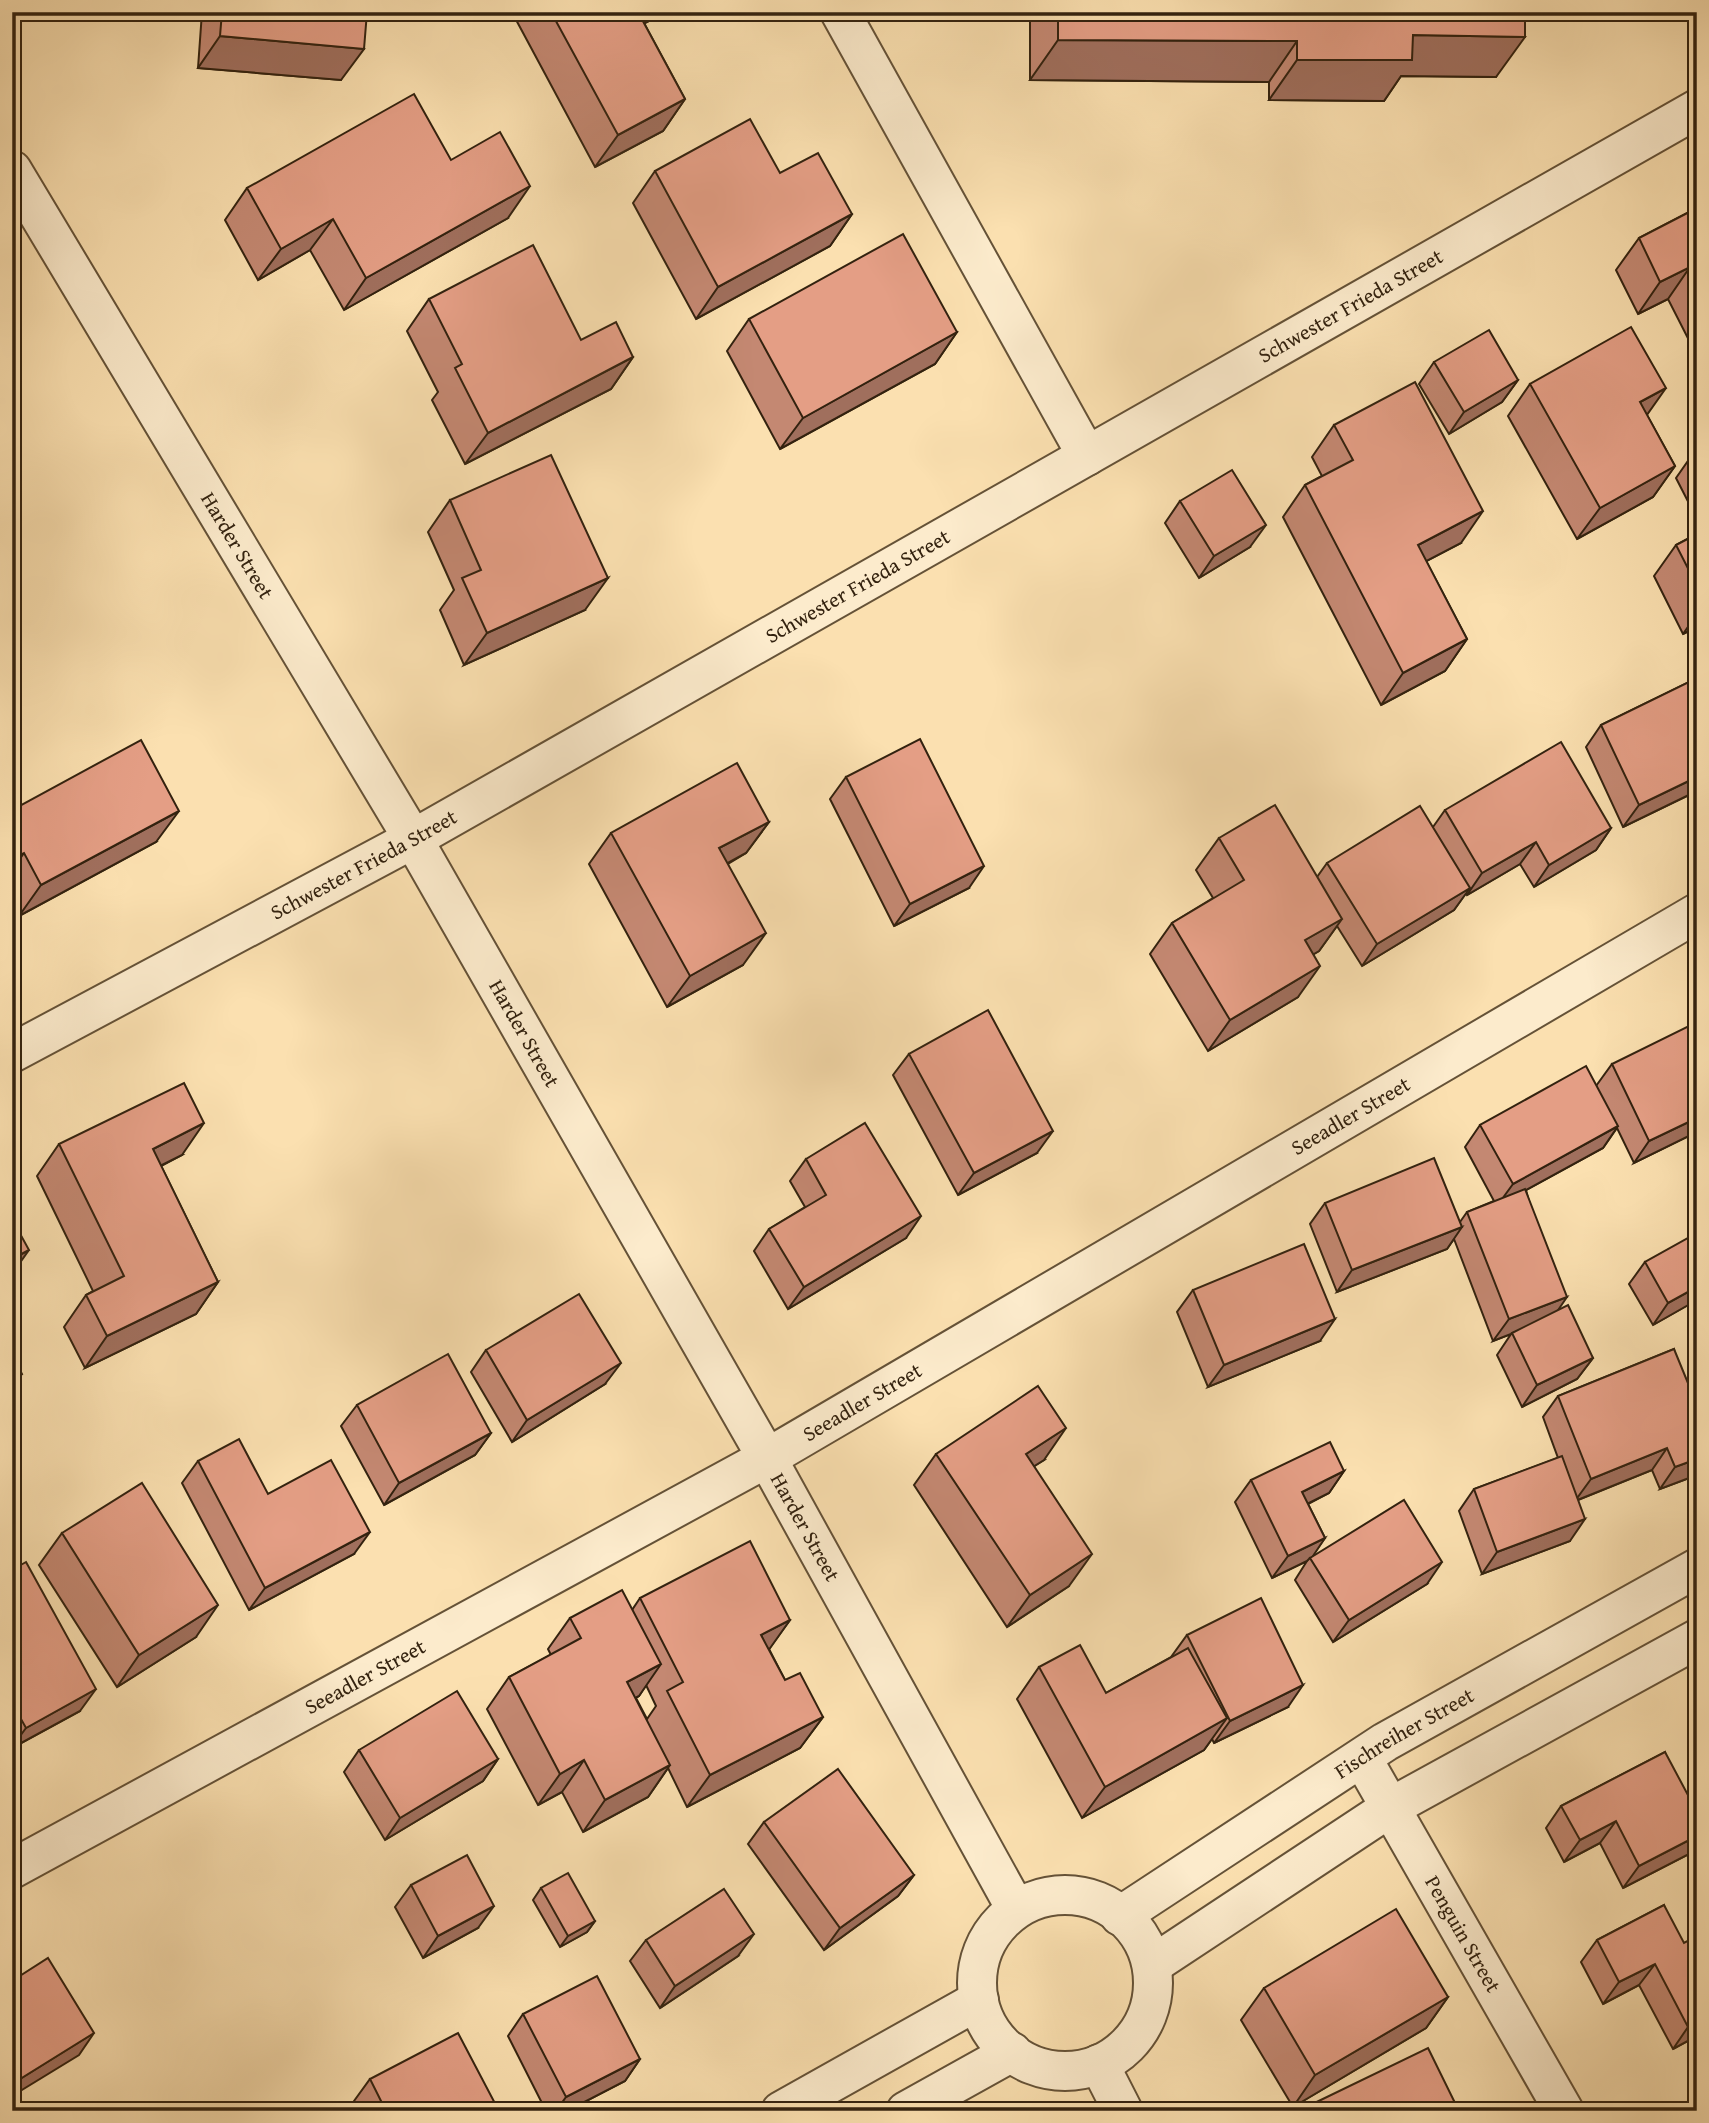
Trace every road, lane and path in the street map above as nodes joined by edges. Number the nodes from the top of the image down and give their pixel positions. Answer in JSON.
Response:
{"nodes":[{"id":1,"x":839,"y":12,"type":"edge"},
{"id":2,"x":1697,"y":109,"type":"edge"},
{"id":3,"x":12,"y":170,"type":"edge"},
{"id":4,"x":1087,"y":456,"type":"junction"},
{"id":5,"x":413,"y":839,"type":"junction"},
{"id":6,"x":1697,"y":913,"type":"edge"},
{"id":7,"x":12,"y":1053,"type":"edge"},
{"id":8,"x":767,"y":1458,"type":"junction"},
{"id":9,"x":1697,"y":1568,"type":"edge"},
{"id":10,"x":1697,"y":1639,"type":"edge"},
{"id":11,"x":1362,"y":1758,"type":"junction"},
{"id":12,"x":1391,"y":1807,"type":"junction"},
{"id":13,"x":12,"y":1869,"type":"edge"},
{"id":14,"x":1016,"y":1909,"type":"junction"},
{"id":15,"x":1120,"y":1916,"type":"junction"},
{"id":16,"x":1152,"y":1965,"type":"junction"},
{"id":17,"x":979,"y":2000,"type":"junction"},
{"id":18,"x":1012,"y":2052,"type":"junction"},
{"id":19,"x":1099,"y":2064,"type":"junction"},
{"id":20,"x":781,"y":2111,"type":"edge"},
{"id":21,"x":906,"y":2111,"type":"edge"},
{"id":22,"x":1123,"y":2111,"type":"edge"},
{"id":23,"x":1564,"y":2111,"type":"edge"}],
"edges":[{"from":1,"to":4,"type":"street"},
{"from":2,"to":4,"type":"street","name":"Schwester Frieda Street"},
{"from":3,"to":5,"type":"street","name":"Harder Street"},
{"from":4,"to":5,"type":"street","name":"Schwester Frieda Street"},
{"from":5,"to":7,"type":"street","name":"Schwester Frieda Street"},
{"from":5,"to":8,"type":"street","name":"Harder Street"},
{"from":6,"to":8,"type":"street","name":"Seeadler Street"},
{"from":8,"to":13,"type":"street","name":"Seeadler Street"},
{"from":8,"to":14,"type":"street","name":"Harder Street"},
{"from":9,"to":11,"type":"street","name":"Fischreiher Street"},
{"from":10,"to":12,"type":"street"},
{"from":11,"to":12,"type":"street","name":"Penguin Street"},
{"from":11,"to":15,"type":"street","name":"Fischreiher Street"},
{"from":12,"to":16,"type":"street"},
{"from":12,"to":23,"type":"street","name":"Penguin Street"},
{"from":14,"to":15,"type":"street"},
{"from":14,"to":17,"type":"street"},
{"from":15,"to":16,"type":"street"},
{"from":16,"to":19,"type":"street"},
{"from":17,"to":18,"type":"street"},
{"from":17,"to":20,"type":"street"},
{"from":18,"to":19,"type":"street"},
{"from":18,"to":21,"type":"street"},
{"from":19,"to":22,"type":"street"}]}
